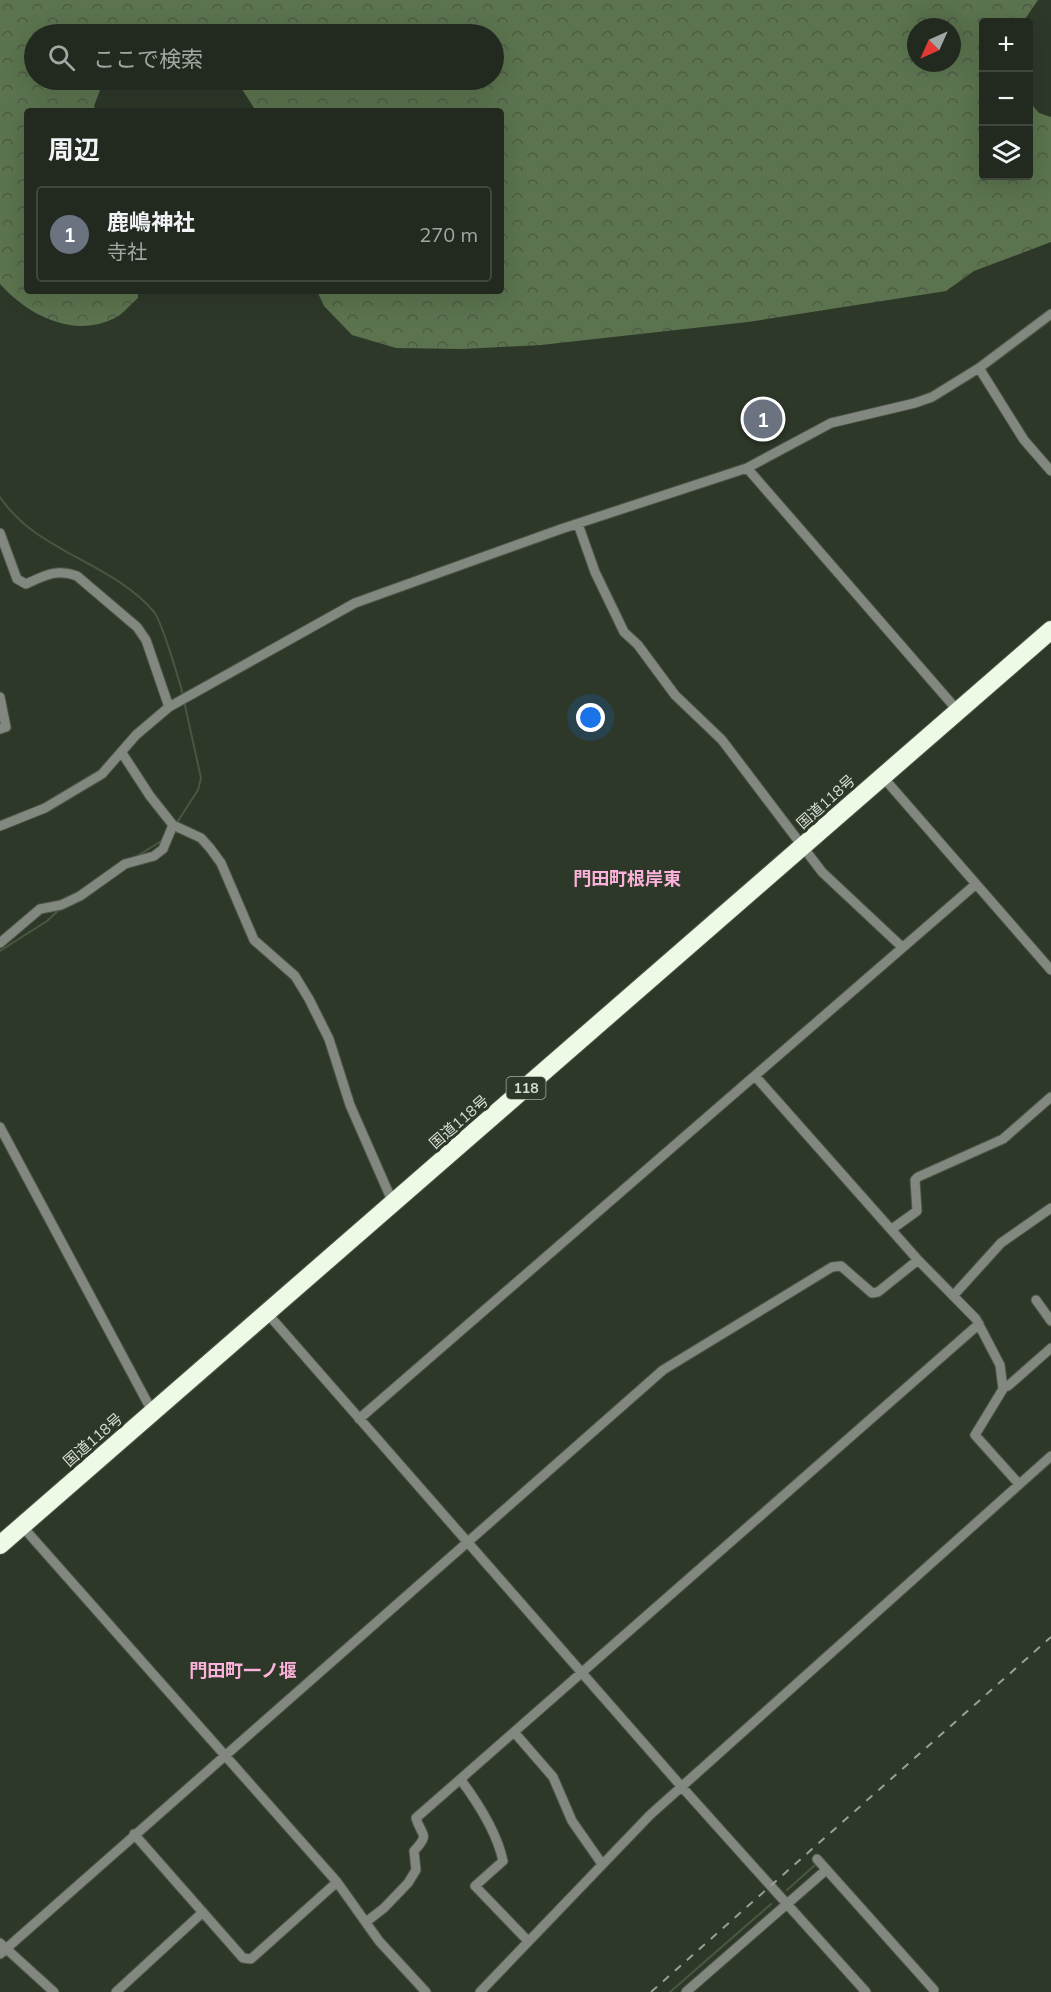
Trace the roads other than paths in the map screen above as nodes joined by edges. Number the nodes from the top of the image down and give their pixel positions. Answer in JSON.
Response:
{"nodes":[{"id":1,"x":1051,"y":314,"type":"edge"},
{"id":2,"x":979,"y":368,"type":"junction"},
{"id":3,"x":747,"y":468,"type":"junction"},
{"id":4,"x":1051,"y":471,"type":"edge"},
{"id":5,"x":578,"y":524,"type":"junction"},
{"id":6,"x":0,"y":533,"type":"edge"},
{"id":7,"x":1051,"y":630,"type":"edge"},
{"id":8,"x":0,"y":698,"type":"edge"},
{"id":9,"x":169,"y":707,"type":"junction"},
{"id":10,"x":958,"y":711,"type":"junction"},
{"id":11,"x":0,"y":729,"type":"edge"},
{"id":12,"x":122,"y":753,"type":"junction"},
{"id":13,"x":882,"y":776,"type":"junction"},
{"id":14,"x":173,"y":825,"type":"junction"},
{"id":15,"x":0,"y":826,"type":"edge"},
{"id":16,"x":802,"y":847,"type":"junction"},
{"id":17,"x":976,"y":884,"type":"junction"},
{"id":18,"x":0,"y":943,"type":"edge"},
{"id":19,"x":902,"y":947,"type":"junction"},
{"id":20,"x":1051,"y":970,"type":"edge"},
{"id":21,"x":755,"y":1076,"type":"junction"},
{"id":22,"x":1051,"y":1097,"type":"edge"},
{"id":23,"x":0,"y":1127,"type":"edge"},
{"id":24,"x":393,"y":1203,"type":"junction"},
{"id":25,"x":1051,"y":1208,"type":"edge"},
{"id":26,"x":892,"y":1229,"type":"junction"},
{"id":27,"x":918,"y":1260,"type":"junction"},
{"id":28,"x":953,"y":1296,"type":"junction"},
{"id":29,"x":1036,"y":1300,"type":"dead end"},
{"id":30,"x":267,"y":1313,"type":"junction"},
{"id":31,"x":1051,"y":1321,"type":"edge"},
{"id":32,"x":979,"y":1324,"type":"junction"},
{"id":33,"x":1051,"y":1348,"type":"edge"},
{"id":34,"x":1003,"y":1387,"type":"junction"},
{"id":35,"x":153,"y":1413,"type":"junction"},
{"id":36,"x":359,"y":1419,"type":"junction"},
{"id":37,"x":1051,"y":1456,"type":"edge"},
{"id":38,"x":1019,"y":1484,"type":"junction"},
{"id":39,"x":22,"y":1526,"type":"junction"},
{"id":40,"x":467,"y":1542,"type":"junction"},
{"id":41,"x":0,"y":1545,"type":"edge"},
{"id":42,"x":581,"y":1671,"type":"junction"},
{"id":43,"x":514,"y":1732,"type":"junction"},
{"id":44,"x":225,"y":1756,"type":"junction"},
{"id":45,"x":461,"y":1780,"type":"junction"},
{"id":46,"x":681,"y":1786,"type":"junction"},
{"id":47,"x":134,"y":1834,"type":"junction"},
{"id":48,"x":818,"y":1859,"type":"dead end"},
{"id":49,"x":602,"y":1864,"type":"junction"},
{"id":50,"x":826,"y":1870,"type":"junction"},
{"id":51,"x":338,"y":1882,"type":"junction"},
{"id":52,"x":788,"y":1904,"type":"junction"},
{"id":53,"x":203,"y":1912,"type":"junction"},
{"id":54,"x":366,"y":1922,"type":"junction"},
{"id":55,"x":528,"y":1941,"type":"junction"},
{"id":56,"x":2,"y":1948,"type":"edge"},
{"id":57,"x":934,"y":1990,"type":"dead end"},
{"id":58,"x":54,"y":1992,"type":"edge"},
{"id":59,"x":116,"y":1992,"type":"edge"},
{"id":60,"x":426,"y":1992,"type":"edge"},
{"id":61,"x":480,"y":1992,"type":"edge"},
{"id":62,"x":686,"y":1992,"type":"edge"},
{"id":63,"x":866,"y":1992,"type":"edge"}],
"edges":[{"from":1,"to":2,"type":"street"},
{"from":2,"to":3,"type":"street"},
{"from":2,"to":4,"type":"street"},
{"from":3,"to":5,"type":"street"},
{"from":3,"to":10,"type":"street"},
{"from":5,"to":9,"type":"street"},
{"from":5,"to":16,"type":"street"},
{"from":6,"to":9,"type":"street"},
{"from":7,"to":10,"type":"highway","name":"国道118号","number":"118"},
{"from":8,"to":11,"type":"street"},
{"from":9,"to":12,"type":"street"},
{"from":10,"to":13,"type":"highway","name":"国道118号","number":"118"},
{"from":12,"to":14,"type":"street"},
{"from":12,"to":15,"type":"street"},
{"from":13,"to":16,"type":"highway","name":"国道118号","number":"118"},
{"from":13,"to":17,"type":"street"},
{"from":14,"to":18,"type":"street"},
{"from":14,"to":24,"type":"street"},
{"from":16,"to":19,"type":"street"},
{"from":16,"to":24,"type":"highway","name":"国道118号","number":"118"},
{"from":17,"to":19,"type":"street"},
{"from":17,"to":20,"type":"street"},
{"from":19,"to":21,"type":"street"},
{"from":21,"to":26,"type":"street"},
{"from":21,"to":36,"type":"street"},
{"from":22,"to":26,"type":"street"},
{"from":23,"to":35,"type":"street"},
{"from":24,"to":30,"type":"highway","name":"国道118号","number":"118"},
{"from":25,"to":28,"type":"street"},
{"from":26,"to":27,"type":"street"},
{"from":27,"to":28,"type":"street"},
{"from":27,"to":40,"type":"street"},
{"from":28,"to":32,"type":"street"},
{"from":29,"to":31,"type":"street"},
{"from":30,"to":35,"type":"highway","name":"国道118号","number":"118"},
{"from":30,"to":36,"type":"street"},
{"from":32,"to":34,"type":"street"},
{"from":32,"to":42,"type":"street"},
{"from":33,"to":34,"type":"street"},
{"from":34,"to":38,"type":"street"},
{"from":35,"to":39,"type":"highway","name":"国道118号","number":"118"},
{"from":36,"to":40,"type":"street"},
{"from":37,"to":38,"type":"street"},
{"from":38,"to":46,"type":"street"},
{"from":39,"to":41,"type":"highway","name":"国道118号","number":"118"},
{"from":39,"to":44,"type":"street"},
{"from":40,"to":42,"type":"street"},
{"from":40,"to":44,"type":"street"},
{"from":42,"to":43,"type":"street"},
{"from":42,"to":46,"type":"street"},
{"from":43,"to":45,"type":"street"},
{"from":43,"to":49,"type":"street"},
{"from":44,"to":47,"type":"street"},
{"from":44,"to":51,"type":"street"},
{"from":45,"to":54,"type":"street"},
{"from":45,"to":55,"type":"street"},
{"from":46,"to":49,"type":"street"},
{"from":46,"to":52,"type":"street"},
{"from":47,"to":53,"type":"street"},
{"from":47,"to":56,"type":"street"},
{"from":48,"to":50,"type":"street"},
{"from":49,"to":55,"type":"street"},
{"from":50,"to":52,"type":"street"},
{"from":50,"to":57,"type":"street"},
{"from":51,"to":53,"type":"street"},
{"from":51,"to":54,"type":"street"},
{"from":52,"to":62,"type":"street"},
{"from":52,"to":63,"type":"street"},
{"from":53,"to":59,"type":"street"},
{"from":54,"to":60,"type":"street"},
{"from":55,"to":61,"type":"street"},
{"from":56,"to":58,"type":"street"}]}
